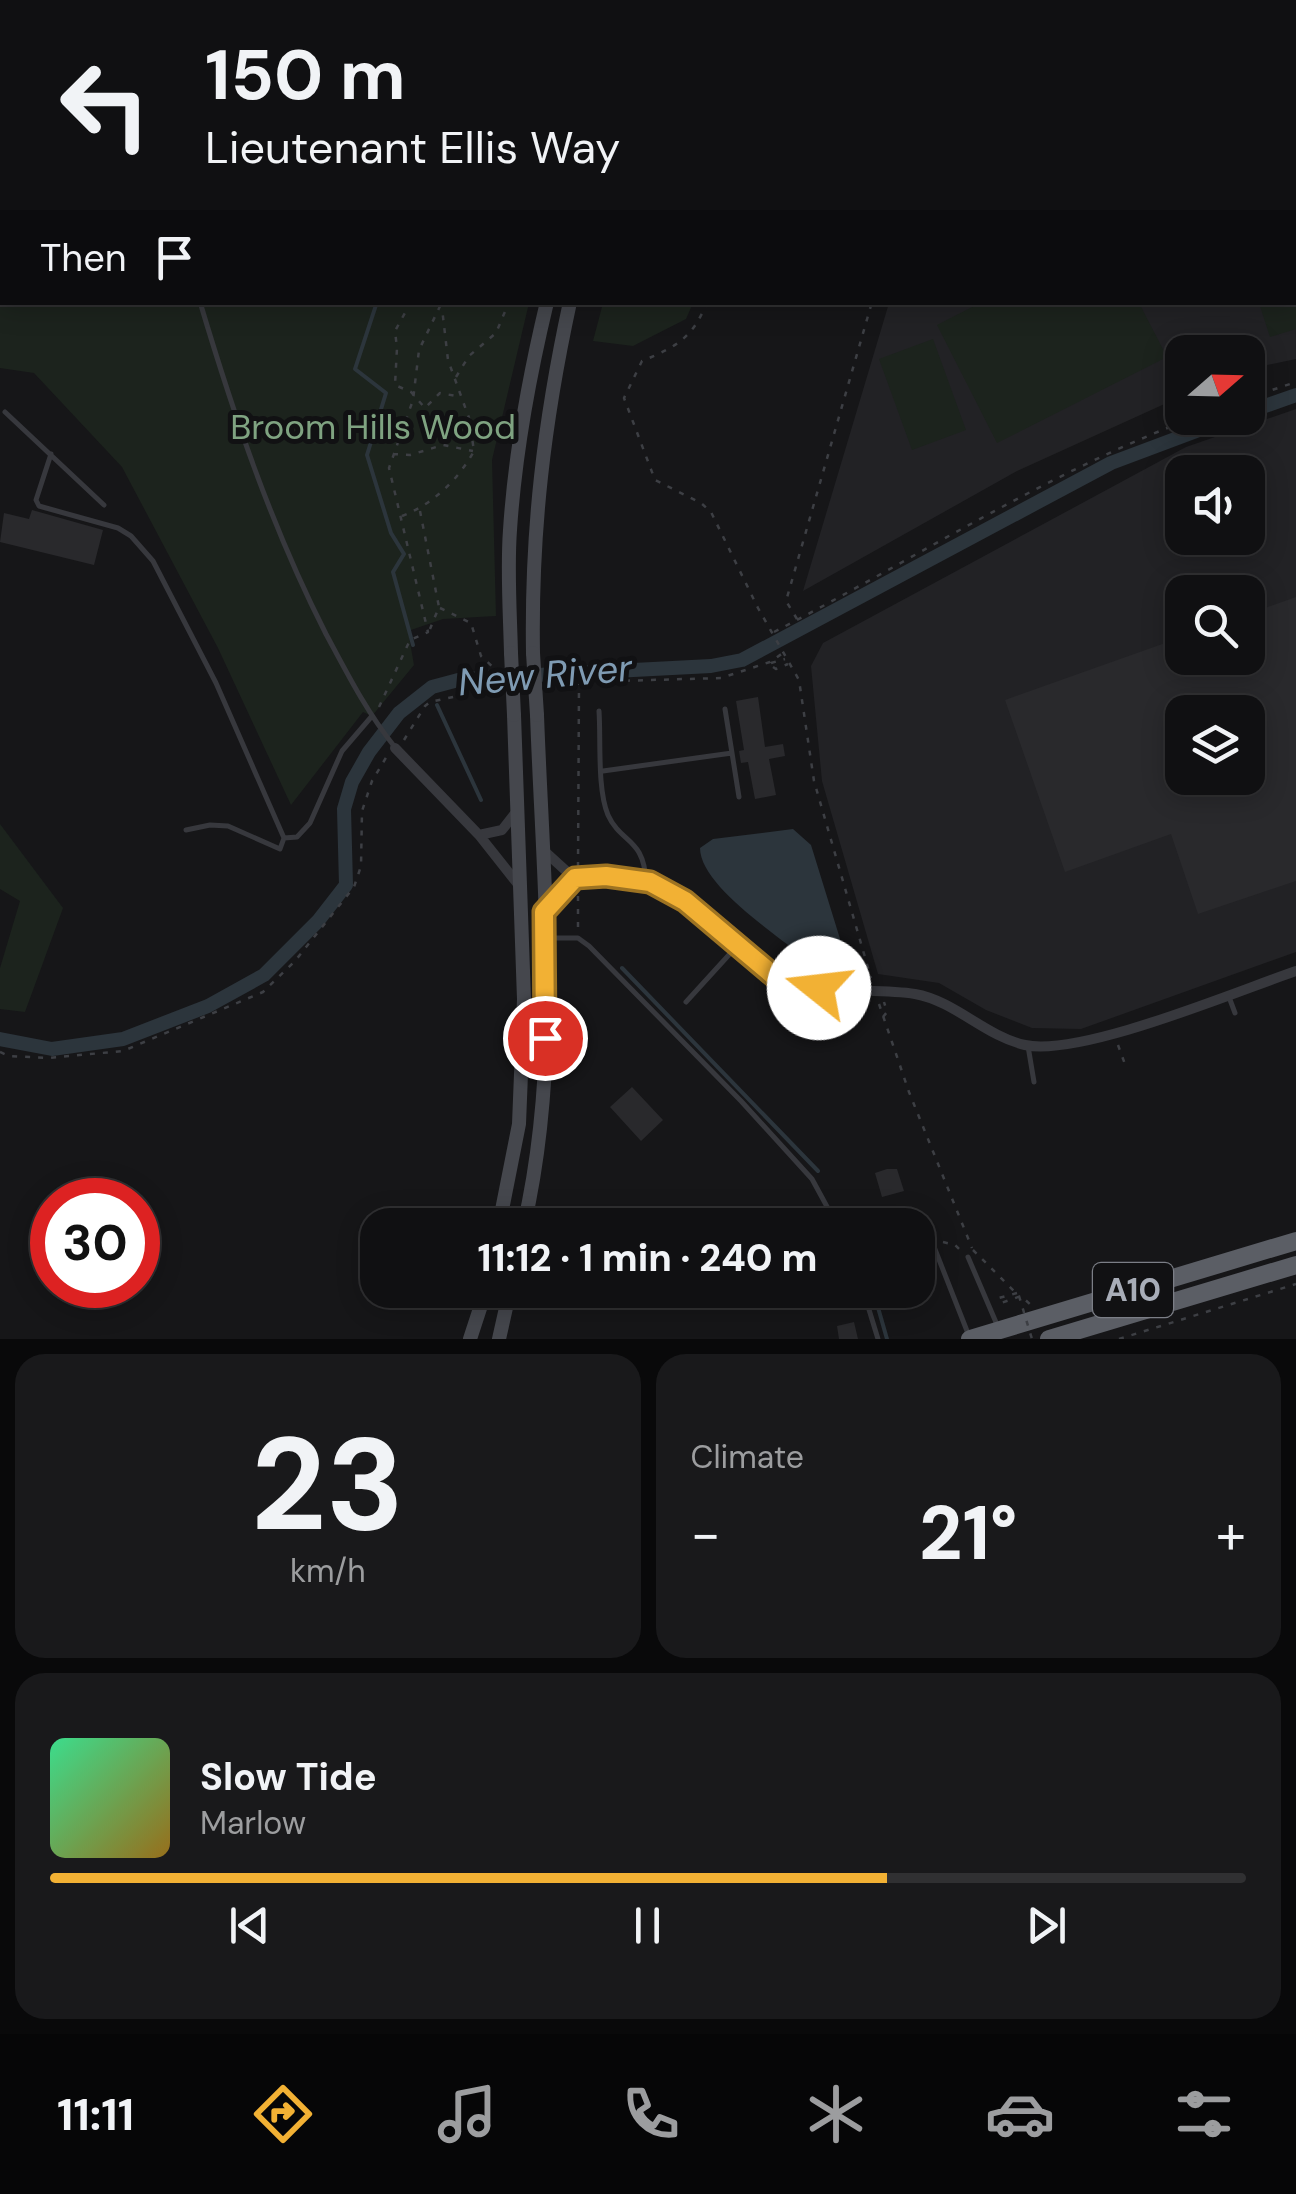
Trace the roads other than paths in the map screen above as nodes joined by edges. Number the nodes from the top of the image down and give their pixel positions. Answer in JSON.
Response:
{"nodes":[{"id":1,"x":201,"y":305,"type":"edge"},
{"id":2,"x":546,"y":305,"type":"edge"},
{"id":3,"x":569,"y":305,"type":"edge"},
{"id":4,"x":4,"y":412,"type":"dead end"},
{"id":5,"x":51,"y":454,"type":"junction"},
{"id":6,"x":104,"y":504,"type":"dead end"},
{"id":7,"x":724,"y":709,"type":"dead end"},
{"id":8,"x":600,"y":711,"type":"dead end"},
{"id":9,"x":372,"y":716,"type":"junction"},
{"id":10,"x":394,"y":746,"type":"joint"},
{"id":11,"x":732,"y":754,"type":"junction"},
{"id":12,"x":603,"y":771,"type":"junction"},
{"id":13,"x":739,"y":797,"type":"dead end"},
{"id":14,"x":517,"y":811,"type":"junction"},
{"id":15,"x":186,"y":830,"type":"dead end"},
{"id":16,"x":479,"y":835,"type":"junction"},
{"id":17,"x":284,"y":838,"type":"junction"},
{"id":18,"x":542,"y":849,"type":"junction"},
{"id":19,"x":577,"y":878,"type":"junction"},
{"id":20,"x":646,"y":882,"type":"junction"},
{"id":21,"x":521,"y":888,"type":"junction"},
{"id":22,"x":544,"y":912,"type":"junction"},
{"id":23,"x":545,"y":938,"type":"junction"},
{"id":24,"x":736,"y":946,"type":"junction"},
{"id":25,"x":1296,"y":971,"type":"edge"},
{"id":26,"x":1228,"y":994,"type":"junction"},
{"id":27,"x":686,"y":1002,"type":"dead end"},
{"id":28,"x":1234,"y":1013,"type":"dead end"},
{"id":29,"x":1028,"y":1046,"type":"junction"},
{"id":30,"x":1034,"y":1082,"type":"dead end"},
{"id":31,"x":502,"y":1208,"type":"edge"},
{"id":32,"x":527,"y":1208,"type":"edge"},
{"id":33,"x":828,"y":1208,"type":"edge"},
{"id":34,"x":1296,"y":1241,"type":"edge"},
{"id":35,"x":935,"y":1249,"type":"edge"},
{"id":36,"x":968,"y":1257,"type":"road end"},
{"id":37,"x":1296,"y":1264,"type":"edge"},
{"id":38,"x":480,"y":1308,"type":"edge"},
{"id":39,"x":506,"y":1308,"type":"edge"},
{"id":40,"x":869,"y":1308,"type":"edge"},
{"id":41,"x":999,"y":1330,"type":"junction"},
{"id":42,"x":470,"y":1339,"type":"edge"},
{"id":43,"x":499,"y":1339,"type":"edge"},
{"id":44,"x":878,"y":1339,"type":"edge"},
{"id":45,"x":970,"y":1339,"type":"edge"},
{"id":46,"x":1049,"y":1339,"type":"edge"}],
"edges":[{"from":1,"to":9,"type":"lane"},
{"from":2,"to":14,"type":"main road","bridge":true},
{"from":3,"to":18,"type":"main road","bridge":true},
{"from":4,"to":5,"type":"lane"},
{"from":5,"to":6,"type":"lane"},
{"from":5,"to":17,"type":"lane"},
{"from":7,"to":11,"type":"lane"},
{"from":8,"to":12,"type":"lane"},
{"from":9,"to":10,"type":"lane"},
{"from":9,"to":17,"type":"lane"},
{"from":10,"to":16,"type":"street"},
{"from":11,"to":12,"type":"lane"},
{"from":11,"to":13,"type":"lane"},
{"from":12,"to":20,"type":"lane"},
{"from":14,"to":16,"type":"street"},
{"from":14,"to":21,"type":"main road"},
{"from":15,"to":17,"type":"lane"},
{"from":16,"to":21,"type":"street"},
{"from":18,"to":19,"type":"street"},
{"from":18,"to":22,"type":"main road"},
{"from":19,"to":20,"type":"street"},
{"from":19,"to":22,"type":"street"},
{"from":20,"to":24,"type":"street"},
{"from":21,"to":31,"type":"main road"},
{"from":22,"to":23,"type":"main road"},
{"from":23,"to":32,"type":"main road"},
{"from":23,"to":33,"type":"lane"},
{"from":24,"to":27,"type":"lane"},
{"from":24,"to":29,"type":"street"},
{"from":25,"to":26,"type":"street"},
{"from":26,"to":28,"type":"lane"},
{"from":26,"to":29,"type":"street"},
{"from":29,"to":30,"type":"lane"},
{"from":34,"to":41,"type":"highway","number":"A10"},
{"from":35,"to":45,"type":"lane"},
{"from":36,"to":41,"type":"lane"},
{"from":37,"to":46,"type":"highway","number":"A10"},
{"from":38,"to":42,"type":"main road"},
{"from":39,"to":43,"type":"main road"},
{"from":40,"to":44,"type":"lane"},
{"from":41,"to":45,"type":"highway","number":"A10"}]}
